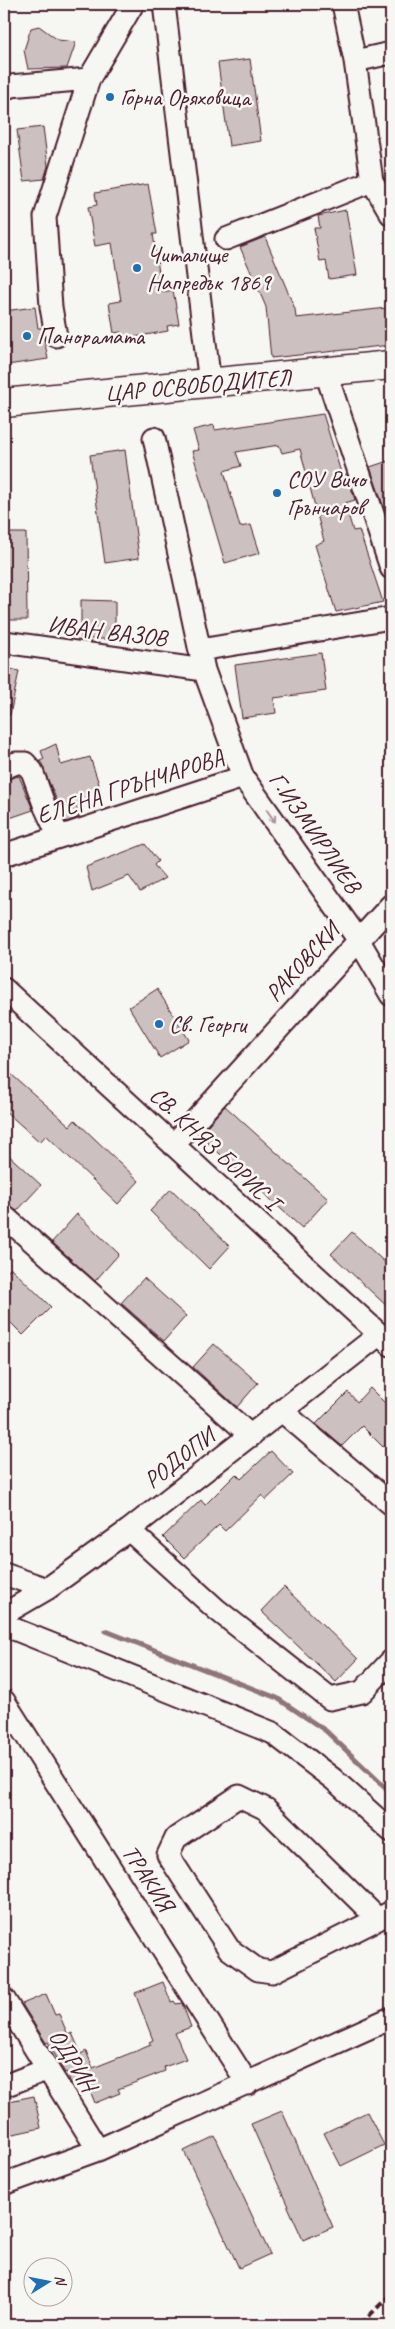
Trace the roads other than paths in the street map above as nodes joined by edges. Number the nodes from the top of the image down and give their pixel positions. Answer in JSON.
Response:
{"nodes":[{"id":1,"x":133,"y":4,"type":"edge"},
{"id":2,"x":164,"y":4,"type":"edge"},
{"id":3,"x":343,"y":4,"type":"edge"},
{"id":4,"x":391,"y":53,"type":"edge"},
{"id":5,"x":355,"y":61,"type":"junction"},
{"id":6,"x":89,"y":78,"type":"junction"},
{"id":7,"x":4,"y":90,"type":"edge"},
{"id":8,"x":372,"y":181,"type":"junction"},
{"id":9,"x":390,"y":207,"type":"edge"},
{"id":10,"x":226,"y":239,"type":"dead end"},
{"id":11,"x":56,"y":336,"type":"dead end"},
{"id":12,"x":391,"y":365,"type":"edge"},
{"id":13,"x":326,"y":373,"type":"junction"},
{"id":14,"x":210,"y":384,"type":"junction"},
{"id":15,"x":4,"y":404,"type":"edge"},
{"id":16,"x":154,"y":438,"type":"dead end"},
{"id":17,"x":391,"y":568,"type":"edge"},
{"id":18,"x":391,"y":618,"type":"edge"},
{"id":19,"x":4,"y":642,"type":"edge"},
{"id":20,"x":202,"y":660,"type":"junction"},
{"id":21,"x":4,"y":768,"type":"edge"},
{"id":22,"x":243,"y":776,"type":"junction"},
{"id":23,"x":59,"y":837,"type":"junction"},
{"id":24,"x":4,"y":855,"type":"edge"},
{"id":25,"x":391,"y":905,"type":"edge"},
{"id":26,"x":358,"y":939,"type":"junction"},
{"id":27,"x":391,"y":995,"type":"edge"},
{"id":28,"x":6,"y":996,"type":"edge"},
{"id":29,"x":173,"y":1145,"type":"junction"},
{"id":30,"x":4,"y":1216,"type":"edge"},
{"id":31,"x":385,"y":1340,"type":"edge"},
{"id":32,"x":282,"y":1412,"type":"junction"},
{"id":33,"x":251,"y":1436,"type":"junction"},
{"id":34,"x":391,"y":1504,"type":"edge"},
{"id":35,"x":129,"y":1530,"type":"junction"},
{"id":36,"x":4,"y":1574,"type":"edge"},
{"id":37,"x":47,"y":1589,"type":"junction"},
{"id":38,"x":4,"y":1614,"type":"edge"},
{"id":39,"x":4,"y":1625,"type":"edge"},
{"id":40,"x":391,"y":1661,"type":"edge"},
{"id":41,"x":4,"y":1701,"type":"edge"},
{"id":42,"x":391,"y":1831,"type":"edge"},
{"id":43,"x":384,"y":1916,"type":"edge"},
{"id":44,"x":4,"y":1999,"type":"edge"},
{"id":45,"x":391,"y":2018,"type":"edge"},
{"id":46,"x":48,"y":2069,"type":"junction"},
{"id":47,"x":248,"y":2084,"type":"junction"},
{"id":48,"x":4,"y":2086,"type":"edge"},
{"id":49,"x":98,"y":2150,"type":"junction"},
{"id":50,"x":4,"y":2184,"type":"edge"}],
"edges":[{"from":1,"to":6,"type":"street"},
{"from":2,"to":14,"type":"street"},
{"from":3,"to":5,"type":"street"},
{"from":4,"to":5,"type":"street"},
{"from":5,"to":8,"type":"street"},
{"from":6,"to":7,"type":"street"},
{"from":6,"to":11,"type":"street"},
{"from":8,"to":9,"type":"street"},
{"from":8,"to":10,"type":"street"},
{"from":12,"to":13,"type":"main road","name":"ЦАР ОСВОБОДИТЕЛ"},
{"from":13,"to":14,"type":"main road","name":"ЦАР ОСВОБОДИТЕЛ"},
{"from":13,"to":17,"type":"street"},
{"from":14,"to":15,"type":"main road","name":"ЦАР ОСВОБОДИТЕЛ"},
{"from":16,"to":20,"type":"street","name":"Г.ИЗМИРЛИЕВ"},
{"from":18,"to":20,"type":"street","name":"ИВАН ВАЗОВ"},
{"from":19,"to":20,"type":"street","name":"ИВАН ВАЗОВ"},
{"from":20,"to":22,"type":"street","name":"Г.ИЗМИРЛИЕВ"},
{"from":21,"to":23,"type":"street"},
{"from":22,"to":23,"type":"street","name":"ЕЛЕНА ГРЪНЧАРОВА"},
{"from":22,"to":26,"type":"street","name":"Г.ИЗМИРЛИЕВ","one_way":true},
{"from":23,"to":24,"type":"street","name":"ЕЛЕНА ГРЪНЧАРОВА"},
{"from":25,"to":26,"type":"street","name":"РАКОВСКИ"},
{"from":26,"to":27,"type":"street","name":"Г.ИЗМИРЛИЕВ"},
{"from":26,"to":29,"type":"street","name":"РАКОВСКИ"},
{"from":28,"to":29,"type":"street","name":"СВ. КНЯЗ БОРИС I"},
{"from":29,"to":31,"type":"street","name":"СВ. КНЯЗ БОРИС I"},
{"from":30,"to":33,"type":"street"},
{"from":31,"to":32,"type":"street","name":"РОДОПИ"},
{"from":32,"to":33,"type":"street","name":"РОДОПИ"},
{"from":32,"to":34,"type":"street"},
{"from":33,"to":35,"type":"street","name":"РОДОПИ"},
{"from":35,"to":37,"type":"street","name":"РОДОПИ"},
{"from":35,"to":40,"type":"street"},
{"from":36,"to":37,"type":"street"},
{"from":37,"to":38,"type":"street","name":"РОДОПИ"},
{"from":39,"to":42,"type":"street"},
{"from":41,"to":47,"type":"street","name":"ТРАКИЯ"},
{"from":43,"to":43,"type":"street"},
{"from":44,"to":46,"type":"street","name":"ОДРИН"},
{"from":45,"to":47,"type":"street"},
{"from":46,"to":48,"type":"street"},
{"from":46,"to":49,"type":"street","name":"ОДРИН"},
{"from":47,"to":49,"type":"street"},
{"from":49,"to":50,"type":"street"}]}
